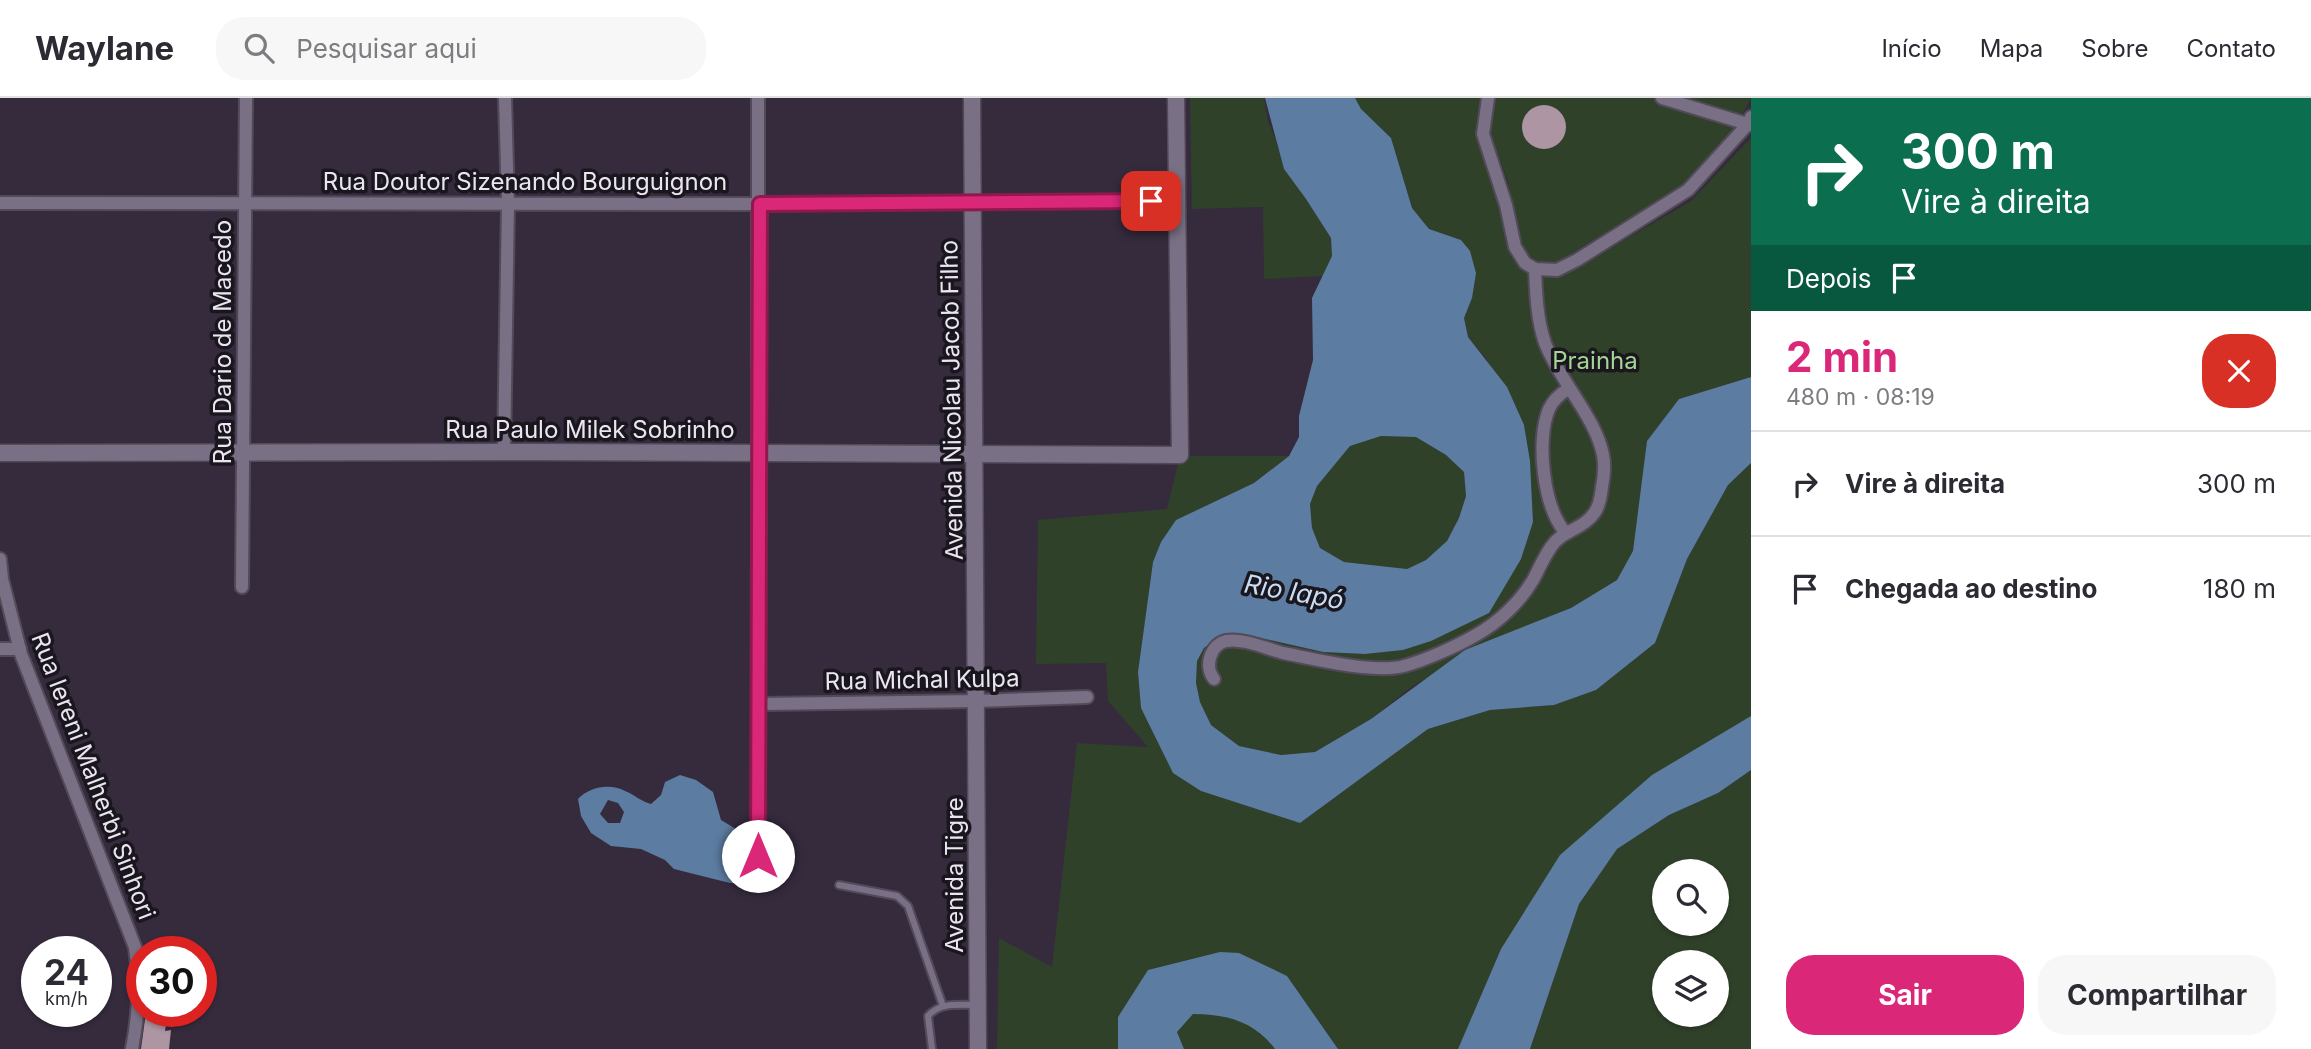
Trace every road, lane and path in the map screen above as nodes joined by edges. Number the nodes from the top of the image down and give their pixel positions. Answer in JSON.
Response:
{"nodes":[{"id":1,"x":246,"y":98,"type":"edge"},
{"id":2,"x":505,"y":98,"type":"edge"},
{"id":3,"x":758,"y":98,"type":"edge"},
{"id":4,"x":972,"y":98,"type":"edge"},
{"id":5,"x":1175,"y":98,"type":"edge"},
{"id":6,"x":1488,"y":98,"type":"edge"},
{"id":7,"x":1662,"y":98,"type":"edge"},
{"id":8,"x":1750,"y":122,"type":"edge"},
{"id":9,"x":245,"y":201,"type":"junction"},
{"id":10,"x":973,"y":201,"type":"junction"},
{"id":11,"x":1177,"y":201,"type":"junction"},
{"id":12,"x":508,"y":202,"type":"junction"},
{"id":13,"x":0,"y":203,"type":"edge"},
{"id":14,"x":760,"y":204,"type":"junction"},
{"id":15,"x":1535,"y":269,"type":"junction"},
{"id":16,"x":1568,"y":389,"type":"junction"},
{"id":17,"x":504,"y":452,"type":"junction"},
{"id":18,"x":0,"y":453,"type":"edge"},
{"id":19,"x":244,"y":453,"type":"junction"},
{"id":20,"x":758,"y":453,"type":"junction"},
{"id":21,"x":976,"y":455,"type":"junction"},
{"id":22,"x":1565,"y":532,"type":"junction"},
{"id":23,"x":0,"y":559,"type":"edge"},
{"id":24,"x":242,"y":587,"type":"dead end"},
{"id":25,"x":0,"y":649,"type":"edge"},
{"id":26,"x":20,"y":649,"type":"junction"},
{"id":27,"x":1214,"y":679,"type":"dead end"},
{"id":28,"x":1087,"y":697,"type":"dead end"},
{"id":29,"x":977,"y":701,"type":"junction"},
{"id":30,"x":758,"y":704,"type":"junction"},
{"id":31,"x":758,"y":881,"type":"dead end"},
{"id":32,"x":839,"y":885,"type":"dead end"},
{"id":33,"x":978,"y":1004,"type":"junction"},
{"id":34,"x":943,"y":1006,"type":"junction"},
{"id":35,"x":132,"y":1049,"type":"edge"},
{"id":36,"x":932,"y":1049,"type":"edge"},
{"id":37,"x":978,"y":1049,"type":"edge"}],
"edges":[{"from":1,"to":9,"type":"street","name":"Rua Dario de Macedo"},
{"from":2,"to":12,"type":"street"},
{"from":3,"to":14,"type":"street"},
{"from":4,"to":10,"type":"street","name":"Avenida Nicolau Jacob Filho"},
{"from":5,"to":11,"type":"street"},
{"from":6,"to":15,"type":"street"},
{"from":7,"to":8,"type":"street"},
{"from":8,"to":15,"type":"street"},
{"from":9,"to":12,"type":"street","name":"Rua Doutor Sizenando Bourguignon"},
{"from":9,"to":13,"type":"street","name":"Rua Doutor Sizenando Bourguignon"},
{"from":9,"to":19,"type":"street","name":"Rua Dario de Macedo"},
{"from":10,"to":11,"type":"street","name":"Rua Doutor Sizenando Bourguignon"},
{"from":10,"to":14,"type":"street","name":"Rua Doutor Sizenando Bourguignon"},
{"from":10,"to":21,"type":"street","name":"Avenida Nicolau Jacob Filho"},
{"from":11,"to":21,"type":"street","name":"Rua Paulo Milek Sobrinho"},
{"from":12,"to":14,"type":"street","name":"Rua Doutor Sizenando Bourguignon"},
{"from":12,"to":17,"type":"street"},
{"from":14,"to":20,"type":"street"},
{"from":15,"to":16,"type":"street"},
{"from":16,"to":22,"type":"street"},
{"from":16,"to":22,"type":"street"},
{"from":17,"to":19,"type":"street","name":"Rua Paulo Milek Sobrinho"},
{"from":17,"to":20,"type":"street","name":"Rua Paulo Milek Sobrinho"},
{"from":18,"to":19,"type":"street","name":"Rua Paulo Milek Sobrinho"},
{"from":19,"to":24,"type":"street","name":"Rua Dario de Macedo"},
{"from":20,"to":21,"type":"street","name":"Rua Paulo Milek Sobrinho"},
{"from":20,"to":30,"type":"street"},
{"from":21,"to":29,"type":"street","name":"Avenida Nicolau Jacob Filho"},
{"from":22,"to":27,"type":"street"},
{"from":23,"to":26,"type":"street","name":"Rua Iereni Malherbi Sinhori"},
{"from":25,"to":26,"type":"street"},
{"from":26,"to":35,"type":"street","name":"Rua Iereni Malherbi Sinhori"},
{"from":28,"to":29,"type":"street","name":"Rua Michal Kulpa"},
{"from":29,"to":30,"type":"street","name":"Rua Michal Kulpa"},
{"from":29,"to":33,"type":"street","name":"Avenida Tigre"},
{"from":30,"to":31,"type":"street"},
{"from":32,"to":34,"type":"lane"},
{"from":33,"to":34,"type":"lane"},
{"from":33,"to":37,"type":"street","name":"Avenida Tigre"},
{"from":34,"to":36,"type":"lane"}]}
